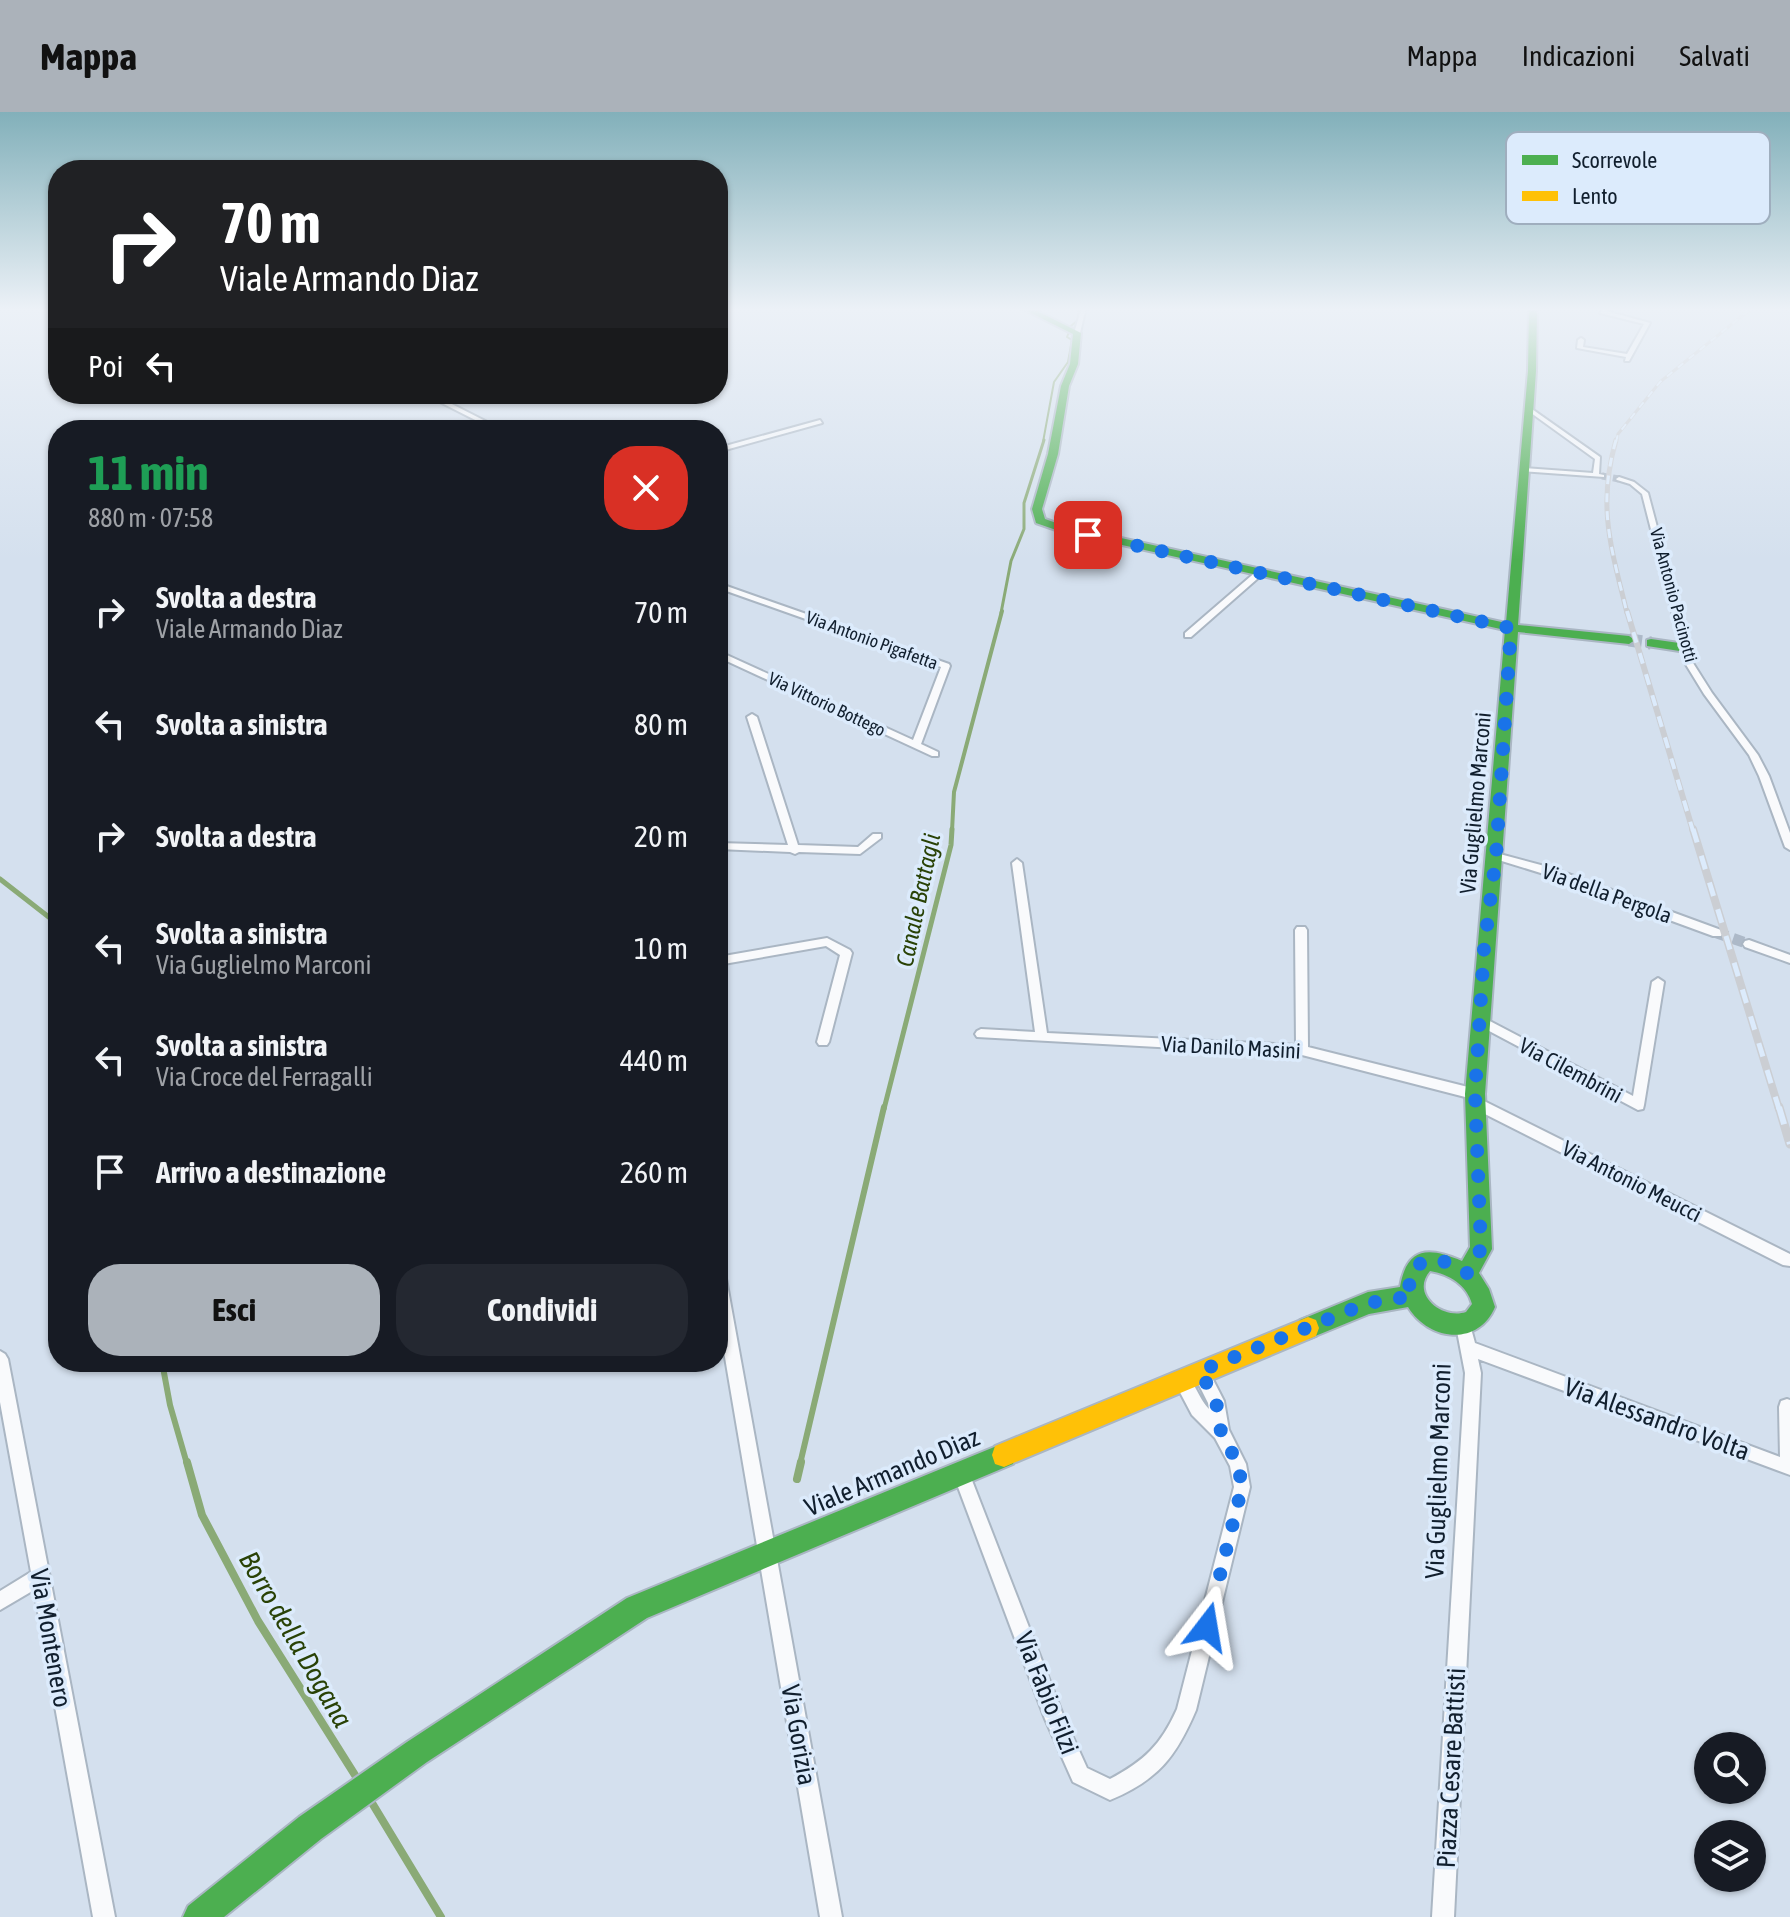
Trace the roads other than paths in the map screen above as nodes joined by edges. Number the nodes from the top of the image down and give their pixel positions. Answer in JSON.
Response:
{"nodes":[{"id":1,"x":1064,"y":391,"type":"edge"},
{"id":2,"x":1530,"y":391,"type":"edge"},
{"id":3,"x":447,"y":404,"type":"edge"},
{"id":4,"x":1529,"y":409,"type":"junction"},
{"id":5,"x":480,"y":420,"type":"edge"},
{"id":6,"x":820,"y":422,"type":"dead end"},
{"id":7,"x":728,"y":447,"type":"edge"},
{"id":8,"x":1524,"y":470,"type":"junction"},
{"id":9,"x":1619,"y":479,"type":"tunnel mouth"},
{"id":10,"x":1261,"y":572,"type":"junction"},
{"id":11,"x":728,"y":589,"type":"edge"},
{"id":12,"x":1511,"y":628,"type":"junction"},
{"id":13,"x":1188,"y":635,"type":"dead end"},
{"id":14,"x":1629,"y":640,"type":"tunnel mouth"},
{"id":15,"x":1651,"y":643,"type":"tunnel mouth"},
{"id":16,"x":1686,"y":648,"type":"junction"},
{"id":17,"x":728,"y":659,"type":"edge"},
{"id":18,"x":752,"y":717,"type":"dead end"},
{"id":19,"x":916,"y":745,"type":"junction"},
{"id":20,"x":935,"y":754,"type":"dead end"},
{"id":21,"x":877,"y":836,"type":"dead end"},
{"id":22,"x":728,"y":847,"type":"edge"},
{"id":23,"x":1790,"y":847,"type":"edge"},
{"id":24,"x":795,"y":851,"type":"junction"},
{"id":25,"x":1496,"y":856,"type":"junction"},
{"id":26,"x":1017,"y":863,"type":"dead end"},
{"id":27,"x":1301,"y":930,"type":"dead end"},
{"id":28,"x":1717,"y":933,"type":"tunnel mouth"},
{"id":29,"x":1749,"y":944,"type":"tunnel mouth"},
{"id":30,"x":728,"y":959,"type":"edge"},
{"id":31,"x":1790,"y":959,"type":"edge"},
{"id":32,"x":1658,"y":982,"type":"dead end"},
{"id":33,"x":1480,"y":1021,"type":"junction"},
{"id":34,"x":981,"y":1034,"type":"dead end"},
{"id":35,"x":1042,"y":1037,"type":"junction"},
{"id":36,"x":823,"y":1042,"type":"dead end"},
{"id":37,"x":1302,"y":1050,"type":"junction"},
{"id":38,"x":1476,"y":1099,"type":"junction"},
{"id":39,"x":1788,"y":1260,"type":"dead end"},
{"id":40,"x":1467,"y":1273,"type":"junction"},
{"id":41,"x":1413,"y":1296,"type":"junction"},
{"id":42,"x":1464,"y":1326,"type":"junction"},
{"id":43,"x":728,"y":1332,"type":"edge"},
{"id":44,"x":1468,"y":1348,"type":"junction"},
{"id":45,"x":0,"y":1359,"type":"edge"},
{"id":46,"x":1200,"y":1371,"type":"junction"},
{"id":47,"x":1181,"y":1379,"type":"junction"},
{"id":48,"x":1787,"y":1407,"type":"dead end"},
{"id":49,"x":1221,"y":1432,"type":"junction"},
{"id":50,"x":960,"y":1471,"type":"junction"},
{"id":51,"x":766,"y":1554,"type":"junction"},
{"id":52,"x":39,"y":1577,"type":"junction"},
{"id":53,"x":0,"y":1601,"type":"edge"},
{"id":54,"x":1458,"y":1619,"type":"joint"},
{"id":55,"x":104,"y":1917,"type":"edge"},
{"id":56,"x":199,"y":1917,"type":"edge"},
{"id":57,"x":831,"y":1917,"type":"edge"},
{"id":58,"x":1443,"y":1917,"type":"edge"}],
"edges":[{"from":1,"to":10,"type":"street"},
{"from":2,"to":4,"type":"street","name":"Via Guglielmo Marconi"},
{"from":3,"to":5,"type":"street"},
{"from":4,"to":8,"type":"street","name":"Via Guglielmo Marconi"},
{"from":4,"to":8,"type":"street"},
{"from":6,"to":7,"type":"street"},
{"from":8,"to":12,"type":"street","name":"Via Guglielmo Marconi"},
{"from":9,"to":16,"type":"street","name":"Via Antonio Pacinotti"},
{"from":10,"to":12,"type":"street"},
{"from":10,"to":13,"type":"street"},
{"from":11,"to":19,"type":"street","name":"Via Antonio Pigafetta"},
{"from":12,"to":14,"type":"street"},
{"from":12,"to":25,"type":"street","name":"Via Guglielmo Marconi"},
{"from":15,"to":16,"type":"street"},
{"from":16,"to":23,"type":"street","name":"Via Antonio Pacinotti"},
{"from":17,"to":19,"type":"street","name":"Via Vittorio Bottego"},
{"from":18,"to":24,"type":"street"},
{"from":19,"to":20,"type":"street","name":"Via Vittorio Bottego"},
{"from":21,"to":24,"type":"street"},
{"from":22,"to":24,"type":"street"},
{"from":25,"to":28,"type":"street","name":"Via della Pergola"},
{"from":25,"to":33,"type":"street","name":"Via Guglielmo Marconi"},
{"from":26,"to":35,"type":"street"},
{"from":27,"to":37,"type":"street"},
{"from":29,"to":31,"type":"street"},
{"from":30,"to":36,"type":"street"},
{"from":32,"to":33,"type":"street","name":"Via Cilembrini"},
{"from":33,"to":38,"type":"street","name":"Via Guglielmo Marconi"},
{"from":34,"to":35,"type":"street","name":"Via Danilo Masini"},
{"from":35,"to":37,"type":"street","name":"Via Danilo Masini"},
{"from":37,"to":38,"type":"street","name":"Via Danilo Masini"},
{"from":38,"to":39,"type":"street","name":"Via Antonio Meucci"},
{"from":38,"to":40,"type":"street","name":"Via Guglielmo Marconi"},
{"from":40,"to":41,"type":"street"},
{"from":40,"to":42,"type":"street"},
{"from":41,"to":42,"type":"street"},
{"from":41,"to":46,"type":"street","name":"Viale Armando Diaz"},
{"from":42,"to":44,"type":"street","name":"Via Guglielmo Marconi"},
{"from":43,"to":51,"type":"street","name":"Via Gorizia"},
{"from":44,"to":48,"type":"street","name":"Via Alessandro Volta"},
{"from":44,"to":54,"type":"street","name":"Via Guglielmo Marconi"},
{"from":45,"to":52,"type":"street","name":"Via Montenero"},
{"from":46,"to":47,"type":"street","name":"Viale Armando Diaz"},
{"from":46,"to":49,"type":"street","name":"Via Fabio Filzi"},
{"from":47,"to":49,"type":"street","name":"Via Fabio Filzi"},
{"from":47,"to":50,"type":"street","name":"Viale Armando Diaz"},
{"from":49,"to":50,"type":"street","name":"Via Fabio Filzi"},
{"from":50,"to":51,"type":"street","name":"Viale Armando Diaz"},
{"from":51,"to":56,"type":"street","name":"Viale Armando Diaz"},
{"from":51,"to":57,"type":"street","name":"Via Gorizia"},
{"from":52,"to":53,"type":"street"},
{"from":52,"to":55,"type":"street","name":"Via Montenero"},
{"from":54,"to":58,"type":"street","name":"Piazza Cesare Battisti"}]}
